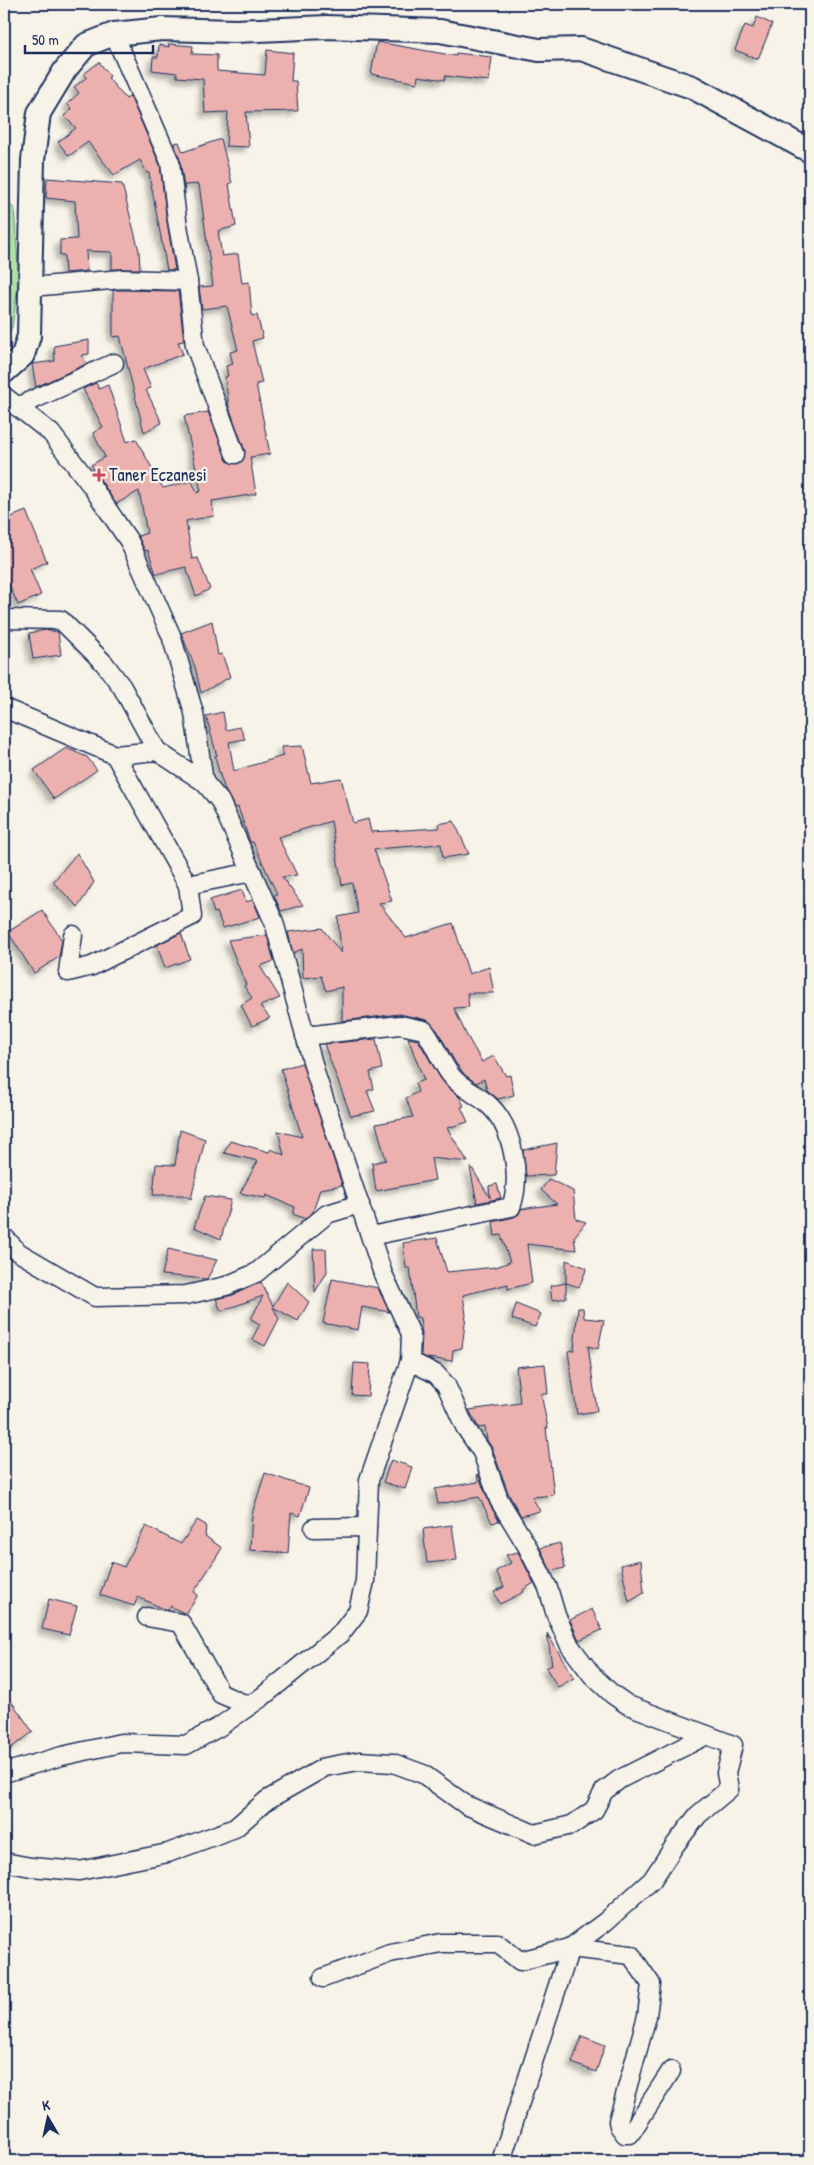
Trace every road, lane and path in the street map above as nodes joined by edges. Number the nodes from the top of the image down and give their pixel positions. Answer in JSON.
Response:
{"nodes":[{"id":1,"x":114,"y":34,"type":"junction"},
{"id":2,"x":810,"y":151,"type":"edge"},
{"id":3,"x":188,"y":281,"type":"junction"},
{"id":4,"x":31,"y":287,"type":"junction"},
{"id":5,"x":114,"y":363,"type":"dead end"},
{"id":6,"x":4,"y":372,"type":"edge"},
{"id":7,"x":11,"y":402,"type":"edge"},
{"id":8,"x":235,"y":454,"type":"dead end"},
{"id":9,"x":4,"y":619,"type":"edge"},
{"id":10,"x":4,"y":708,"type":"edge"},
{"id":11,"x":157,"y":751,"type":"junction"},
{"id":12,"x":115,"y":755,"type":"junction"},
{"id":13,"x":204,"y":782,"type":"junction"},
{"id":14,"x":252,"y":872,"type":"junction"},
{"id":15,"x":188,"y":885,"type":"junction"},
{"id":16,"x":72,"y":935,"type":"dead end"},
{"id":17,"x":305,"y":1036,"type":"junction"},
{"id":18,"x":360,"y":1204,"type":"junction"},
{"id":19,"x":371,"y":1236,"type":"junction"},
{"id":20,"x":4,"y":1237,"type":"edge"},
{"id":21,"x":410,"y":1360,"type":"junction"},
{"id":22,"x":367,"y":1527,"type":"junction"},
{"id":23,"x":314,"y":1528,"type":"dead end"},
{"id":24,"x":147,"y":1617,"type":"dead end"},
{"id":25,"x":250,"y":1706,"type":"junction"},
{"id":26,"x":707,"y":1735,"type":"junction"},
{"id":27,"x":4,"y":1773,"type":"edge"},
{"id":28,"x":4,"y":1862,"type":"edge"},
{"id":29,"x":570,"y":1948,"type":"junction"},
{"id":30,"x":323,"y":1978,"type":"dead end"},
{"id":31,"x":671,"y":2070,"type":"dead end"},
{"id":32,"x":501,"y":2161,"type":"edge"}],
"edges":[{"from":1,"to":2,"type":"street"},
{"from":1,"to":3,"type":"street"},
{"from":1,"to":4,"type":"street"},
{"from":3,"to":4,"type":"street"},
{"from":3,"to":8,"type":"street"},
{"from":4,"to":6,"type":"street"},
{"from":5,"to":7,"type":"street"},
{"from":7,"to":13,"type":"street"},
{"from":9,"to":11,"type":"street"},
{"from":10,"to":12,"type":"street"},
{"from":11,"to":12,"type":"street"},
{"from":11,"to":13,"type":"street"},
{"from":12,"to":15,"type":"street"},
{"from":13,"to":14,"type":"street"},
{"from":14,"to":15,"type":"street"},
{"from":14,"to":17,"type":"street"},
{"from":15,"to":16,"type":"street"},
{"from":17,"to":18,"type":"street"},
{"from":17,"to":19,"type":"street"},
{"from":18,"to":19,"type":"street"},
{"from":18,"to":20,"type":"street"},
{"from":19,"to":21,"type":"street"},
{"from":21,"to":22,"type":"street"},
{"from":21,"to":26,"type":"street"},
{"from":22,"to":23,"type":"street"},
{"from":22,"to":25,"type":"street"},
{"from":24,"to":25,"type":"street"},
{"from":25,"to":27,"type":"street"},
{"from":26,"to":28,"type":"street"},
{"from":26,"to":29,"type":"street"},
{"from":29,"to":30,"type":"street"},
{"from":29,"to":31,"type":"street"},
{"from":29,"to":32,"type":"street"}]}
